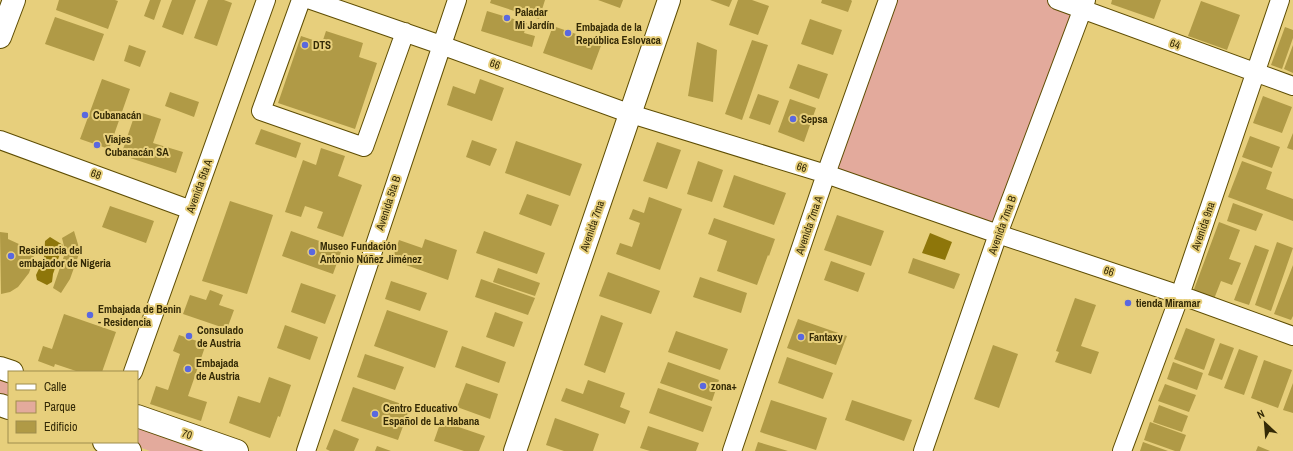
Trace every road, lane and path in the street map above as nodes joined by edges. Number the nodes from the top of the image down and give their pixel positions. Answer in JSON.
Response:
{"nodes":[{"id":1,"x":14,"y":0,"type":"edge"},
{"id":2,"x":266,"y":0,"type":"edge"},
{"id":3,"x":301,"y":0,"type":"edge"},
{"id":4,"x":311,"y":0,"type":"edge"},
{"id":5,"x":456,"y":0,"type":"edge"},
{"id":6,"x":669,"y":0,"type":"edge"},
{"id":7,"x":888,"y":0,"type":"edge"},
{"id":8,"x":1057,"y":0,"type":"edge"},
{"id":9,"x":1280,"y":0,"type":"edge"},
{"id":10,"x":1084,"y":5,"type":"edge"},
{"id":11,"x":405,"y":32,"type":"junction"},
{"id":12,"x":0,"y":37,"type":"edge"},
{"id":13,"x":441,"y":45,"type":"junction"},
{"id":14,"x":1255,"y":73,"type":"junction"},
{"id":15,"x":1293,"y":86,"type":"edge"},
{"id":16,"x":631,"y":114,"type":"junction"},
{"id":17,"x":0,"y":140,"type":"edge"},
{"id":18,"x":826,"y":174,"type":"junction"},
{"id":19,"x":191,"y":210,"type":"junction"},
{"id":20,"x":998,"y":234,"type":"junction"},
{"id":21,"x":1180,"y":295,"type":"junction"},
{"id":22,"x":1293,"y":336,"type":"edge"},
{"id":23,"x":134,"y":371,"type":"edge"},
{"id":24,"x":138,"y":416,"type":"edge"},
{"id":25,"x":106,"y":445,"type":"edge"},
{"id":26,"x":130,"y":451,"type":"edge"},
{"id":27,"x":237,"y":451,"type":"edge"},
{"id":28,"x":306,"y":451,"type":"edge"},
{"id":29,"x":514,"y":451,"type":"edge"},
{"id":30,"x":732,"y":451,"type":"edge"},
{"id":31,"x":923,"y":451,"type":"edge"},
{"id":32,"x":1122,"y":451,"type":"edge"}],
"edges":[{"from":1,"to":12,"type":"main road"},
{"from":2,"to":19,"type":"street","name":"Avenida 5ta A"},
{"from":3,"to":11,"type":"street"},
{"from":4,"to":11,"type":"street","name":"66"},
{"from":5,"to":13,"type":"street","name":"Avenida 5ta B"},
{"from":6,"to":16,"type":"main road","name":"Avenida 7ma"},
{"from":7,"to":18,"type":"street","name":"Avenida 7ma A"},
{"from":8,"to":10,"type":"street","name":"64"},
{"from":9,"to":14,"type":"street","name":"Avenida 9na"},
{"from":10,"to":14,"type":"street","name":"64"},
{"from":10,"to":20,"type":"street","name":"Avenida 7ma B"},
{"from":11,"to":13,"type":"street","name":"66"},
{"from":13,"to":16,"type":"street","name":"66"},
{"from":13,"to":28,"type":"street","name":"Avenida 5ta B"},
{"from":14,"to":15,"type":"street","name":"64"},
{"from":14,"to":21,"type":"street","name":"Avenida 9na"},
{"from":16,"to":18,"type":"street","name":"66"},
{"from":16,"to":29,"type":"main road","name":"Avenida 7ma"},
{"from":17,"to":19,"type":"street","name":"68"},
{"from":18,"to":20,"type":"street","name":"66"},
{"from":18,"to":30,"type":"street","name":"Avenida 7ma A"},
{"from":19,"to":23,"type":"street","name":"Avenida 5ta A"},
{"from":20,"to":21,"type":"street","name":"66"},
{"from":20,"to":31,"type":"street","name":"Avenida 7ma B"},
{"from":21,"to":22,"type":"street","name":"66"},
{"from":21,"to":32,"type":"street","name":"Avenida 9na"},
{"from":24,"to":27,"type":"main road","name":"70"},
{"from":25,"to":26,"type":"main road"}]}
